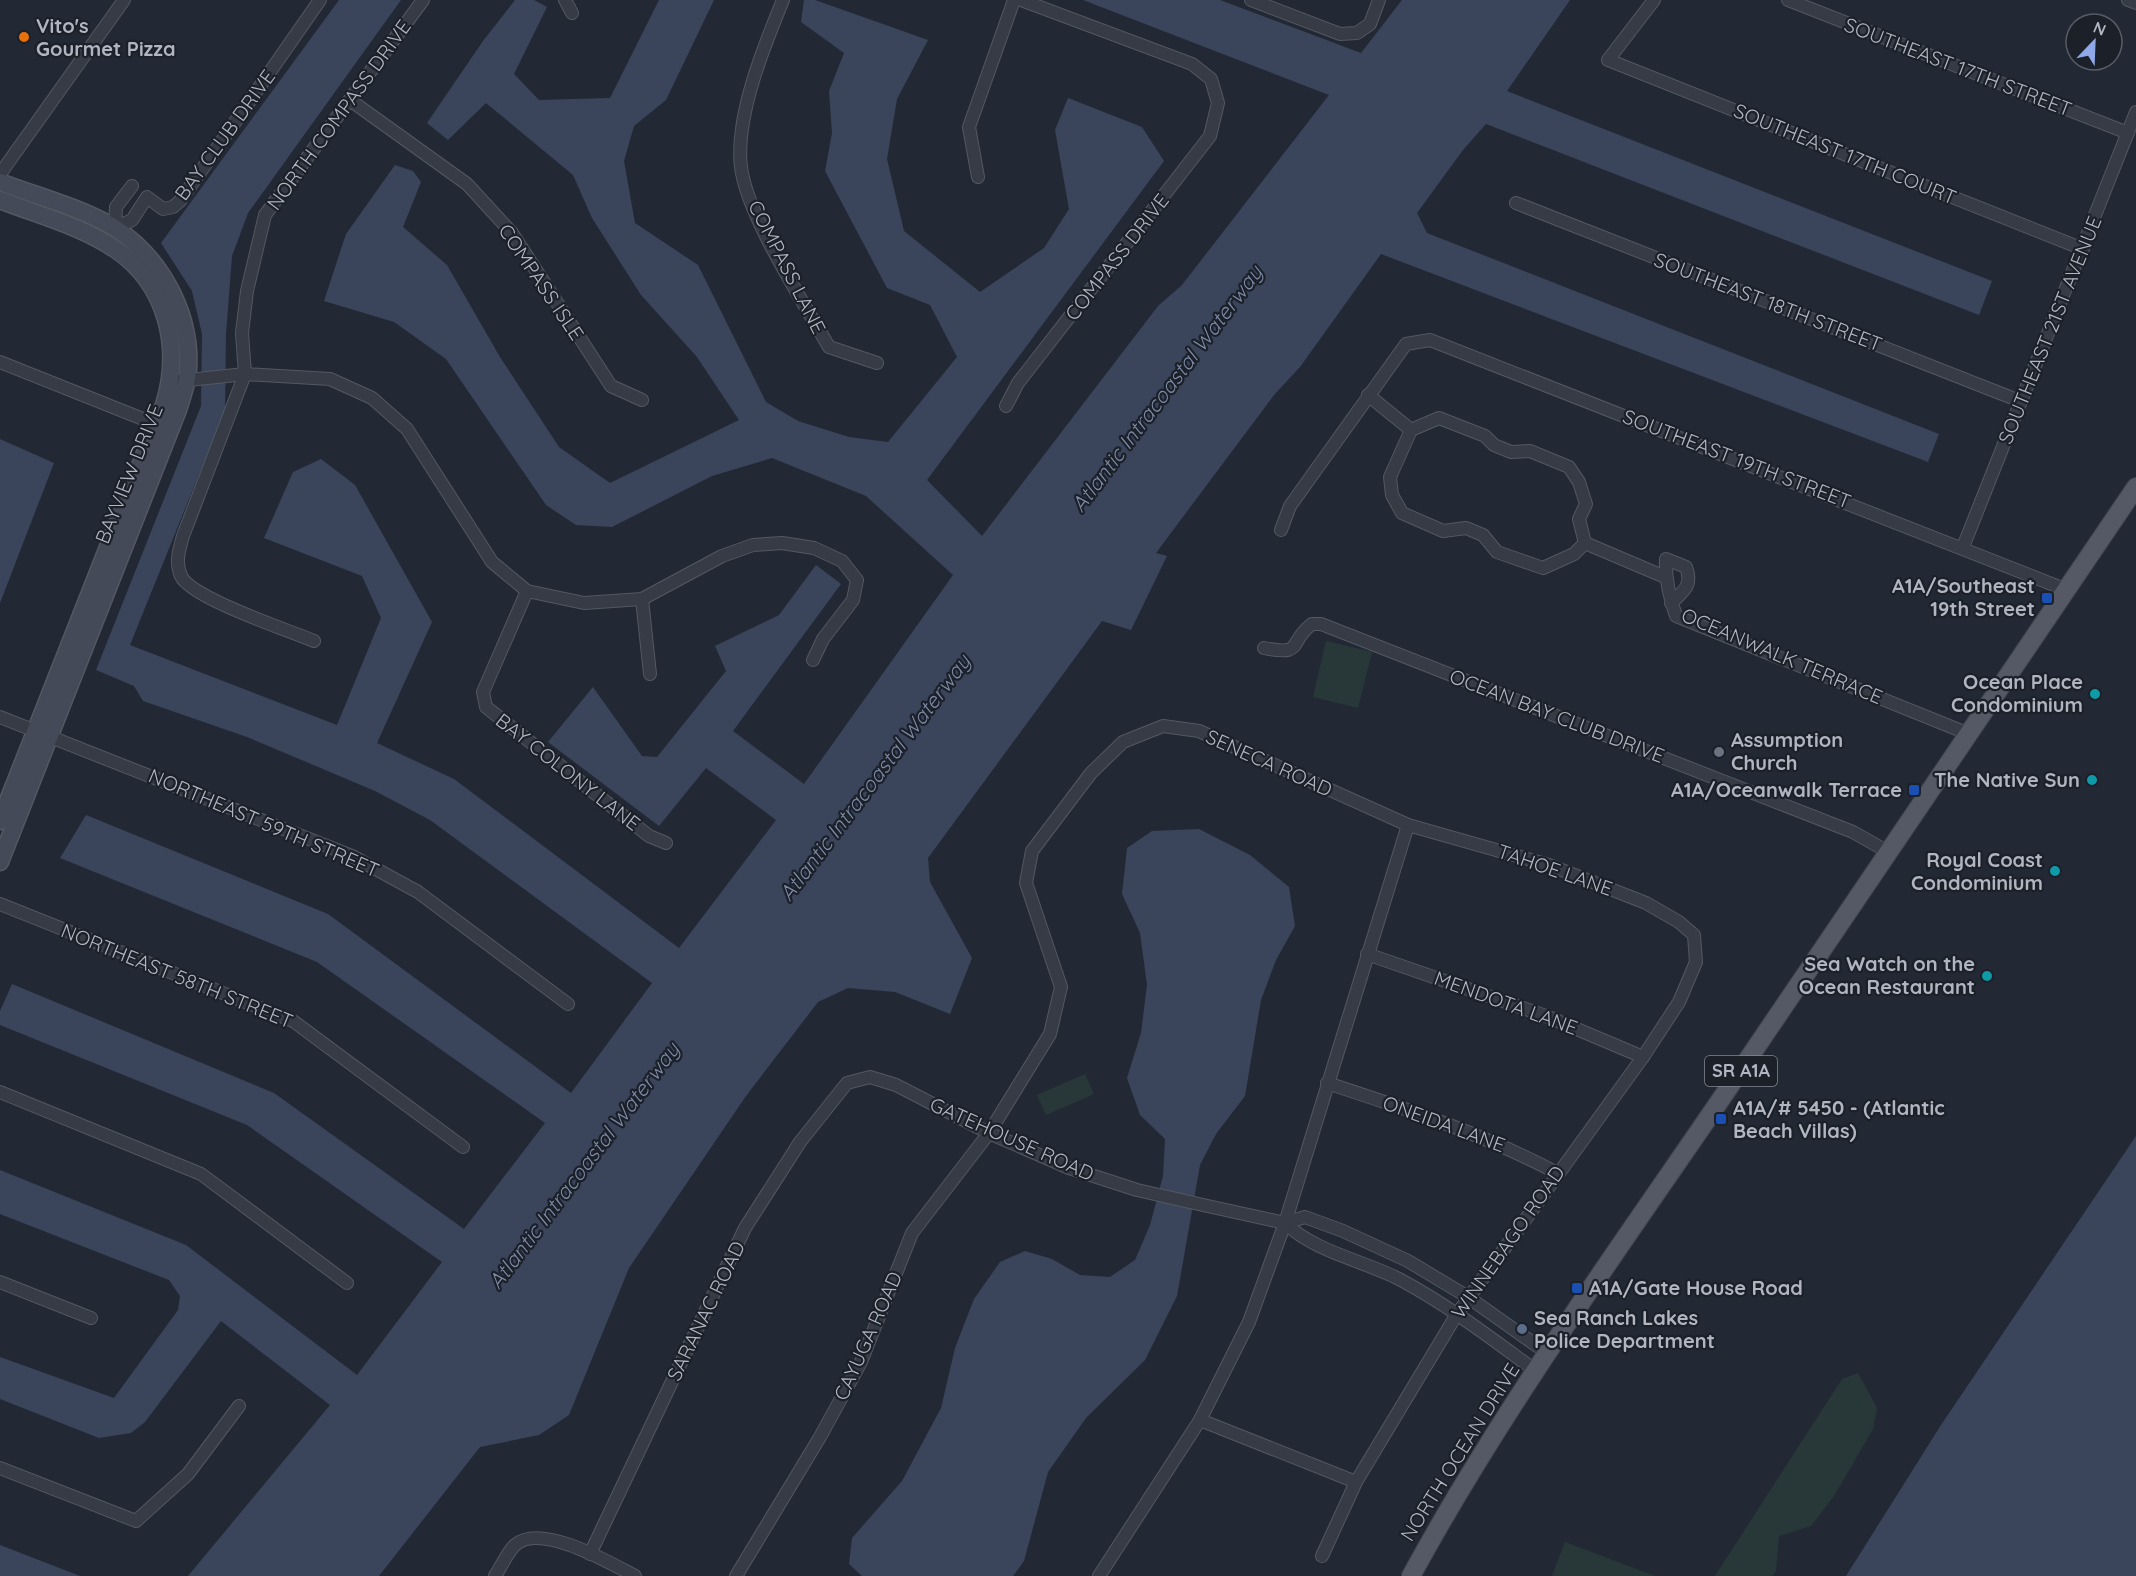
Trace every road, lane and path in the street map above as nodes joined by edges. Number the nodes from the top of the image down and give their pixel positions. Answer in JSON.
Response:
{"nodes":[{"id":1,"x":124,"y":0,"type":"edge"},
{"id":2,"x":320,"y":0,"type":"edge"},
{"id":3,"x":423,"y":0,"type":"edge"},
{"id":4,"x":565,"y":0,"type":"edge"},
{"id":5,"x":783,"y":0,"type":"edge"},
{"id":6,"x":1014,"y":0,"type":"edge"},
{"id":7,"x":1021,"y":0,"type":"edge"},
{"id":8,"x":1251,"y":0,"type":"edge"},
{"id":9,"x":1379,"y":0,"type":"edge"},
{"id":10,"x":1654,"y":0,"type":"edge"},
{"id":11,"x":1788,"y":0,"type":"edge"},
{"id":12,"x":2128,"y":0,"type":"edge"},
{"id":13,"x":2136,"y":3,"type":"edge"},
{"id":14,"x":572,"y":13,"type":"dead end"},
{"id":15,"x":350,"y":100,"type":"junction"},
{"id":16,"x":2136,"y":112,"type":"edge"},
{"id":17,"x":2128,"y":133,"type":"junction"},
{"id":18,"x":0,"y":174,"type":"edge"},
{"id":19,"x":978,"y":177,"type":"dead end"},
{"id":20,"x":0,"y":182,"type":"edge"},
{"id":21,"x":132,"y":186,"type":"dead end"},
{"id":22,"x":0,"y":200,"type":"edge"},
{"id":23,"x":1516,"y":203,"type":"dead end"},
{"id":24,"x":115,"y":228,"type":"junction"},
{"id":25,"x":103,"y":241,"type":"junction"},
{"id":26,"x":2083,"y":249,"type":"junction"},
{"id":27,"x":0,"y":362,"type":"edge"},
{"id":28,"x":877,"y":363,"type":"dead end"},
{"id":29,"x":245,"y":374,"type":"junction"},
{"id":30,"x":185,"y":381,"type":"junction"},
{"id":31,"x":1368,"y":395,"type":"junction"},
{"id":32,"x":642,"y":400,"type":"dead end"},
{"id":33,"x":2020,"y":401,"type":"junction"},
{"id":34,"x":1006,"y":406,"type":"dead end"},
{"id":35,"x":162,"y":427,"type":"junction"},
{"id":36,"x":1411,"y":430,"type":"junction"},
{"id":37,"x":2136,"y":487,"type":"edge"},
{"id":38,"x":1281,"y":530,"type":"dead end"},
{"id":39,"x":1585,"y":543,"type":"junction"},
{"id":40,"x":1963,"y":547,"type":"junction"},
{"id":41,"x":1665,"y":577,"type":"junction"},
{"id":42,"x":2067,"y":590,"type":"junction"},
{"id":43,"x":527,"y":591,"type":"junction"},
{"id":44,"x":642,"y":599,"type":"junction"},
{"id":45,"x":1671,"y":603,"type":"junction"},
{"id":46,"x":314,"y":641,"type":"dead end"},
{"id":47,"x":1264,"y":648,"type":"dead end"},
{"id":48,"x":813,"y":660,"type":"dead end"},
{"id":49,"x":650,"y":674,"type":"dead end"},
{"id":50,"x":0,"y":717,"type":"edge"},
{"id":51,"x":43,"y":732,"type":"junction"},
{"id":52,"x":1969,"y":734,"type":"junction"},
{"id":53,"x":8,"y":814,"type":"edge"},
{"id":54,"x":1408,"y":825,"type":"junction"},
{"id":55,"x":666,"y":843,"type":"dead end"},
{"id":56,"x":1890,"y":853,"type":"junction"},
{"id":57,"x":0,"y":862,"type":"edge"},
{"id":58,"x":0,"y":904,"type":"edge"},
{"id":59,"x":1694,"y":935,"type":"joint"},
{"id":60,"x":1367,"y":954,"type":"junction"},
{"id":61,"x":568,"y":1004,"type":"dead end"},
{"id":62,"x":1643,"y":1057,"type":"junction"},
{"id":63,"x":847,"y":1083,"type":"joint"},
{"id":64,"x":1327,"y":1083,"type":"junction"},
{"id":65,"x":0,"y":1092,"type":"edge"},
{"id":66,"x":989,"y":1133,"type":"junction"},
{"id":67,"x":463,"y":1147,"type":"dead end"},
{"id":68,"x":1557,"y":1173,"type":"junction"},
{"id":69,"x":1285,"y":1223,"type":"junction"},
{"id":70,"x":0,"y":1282,"type":"edge"},
{"id":71,"x":347,"y":1283,"type":"dead end"},
{"id":72,"x":1468,"y":1297,"type":"junction"},
{"id":73,"x":1457,"y":1314,"type":"junction"},
{"id":74,"x":92,"y":1318,"type":"dead end"},
{"id":75,"x":1547,"y":1353,"type":"junction"},
{"id":76,"x":1536,"y":1371,"type":"junction"},
{"id":77,"x":239,"y":1406,"type":"dead end"},
{"id":78,"x":1200,"y":1420,"type":"junction"},
{"id":79,"x":0,"y":1468,"type":"edge"},
{"id":80,"x":1356,"y":1482,"type":"junction"},
{"id":81,"x":590,"y":1554,"type":"junction"},
{"id":82,"x":1322,"y":1556,"type":"dead end"},
{"id":83,"x":1104,"y":1575,"type":"edge"},
{"id":84,"x":495,"y":1576,"type":"edge"},
{"id":85,"x":635,"y":1576,"type":"edge"},
{"id":86,"x":736,"y":1576,"type":"edge"},
{"id":87,"x":1411,"y":1576,"type":"edge"}],
"edges":[{"from":1,"to":18,"type":"street"},
{"from":2,"to":24,"type":"street","name":"BAY CLUB DRIVE"},
{"from":3,"to":15,"type":"street","name":"NORTH COMPASS DRIVE"},
{"from":4,"to":14,"type":"street"},
{"from":5,"to":28,"type":"street","name":"COMPASS LANE"},
{"from":6,"to":19,"type":"street"},
{"from":7,"to":34,"type":"street","name":"COMPASS DRIVE"},
{"from":8,"to":9,"type":"street"},
{"from":10,"to":26,"type":"street","name":"SOUTHEAST 17TH COURT"},
{"from":11,"to":17,"type":"street","name":"SOUTHEAST 17TH STREET"},
{"from":12,"to":13,"type":"street"},
{"from":15,"to":29,"type":"street","name":"NORTH COMPASS DRIVE"},
{"from":15,"to":32,"type":"street","name":"COMPASS ISLE"},
{"from":16,"to":17,"type":"street","name":"SOUTHEAST 21ST AVENUE"},
{"from":17,"to":26,"type":"street","name":"SOUTHEAST 21ST AVENUE"},
{"from":20,"to":24,"type":"street","name":"BAYVIEW DRIVE"},
{"from":21,"to":24,"type":"street","name":"BAY CLUB DRIVE"},
{"from":22,"to":25,"type":"street","name":"BAYVIEW DRIVE"},
{"from":23,"to":33,"type":"street","name":"SOUTHEAST 18TH STREET"},
{"from":24,"to":25,"type":"street","name":"BAY CLUB DRIVE"},
{"from":24,"to":30,"type":"street","name":"BAYVIEW DRIVE"},
{"from":25,"to":30,"type":"street","name":"BAYVIEW DRIVE"},
{"from":26,"to":33,"type":"street","name":"SOUTHEAST 21ST AVENUE"},
{"from":27,"to":35,"type":"street"},
{"from":29,"to":30,"type":"street"},
{"from":29,"to":43,"type":"street"},
{"from":29,"to":46,"type":"street"},
{"from":30,"to":35,"type":"street","name":"BAYVIEW DRIVE"},
{"from":31,"to":36,"type":"street"},
{"from":31,"to":38,"type":"street"},
{"from":31,"to":40,"type":"street","name":"SOUTHEAST 19TH STREET"},
{"from":33,"to":40,"type":"street","name":"SOUTHEAST 21ST AVENUE"},
{"from":35,"to":51,"type":"street","name":"BAYVIEW DRIVE"},
{"from":36,"to":39,"type":"street"},
{"from":36,"to":39,"type":"street"},
{"from":37,"to":42,"type":"main road","number":"SR A1A"},
{"from":39,"to":41,"type":"street"},
{"from":40,"to":42,"type":"street","name":"SOUTHEAST 19TH STREET"},
{"from":41,"to":45,"type":"street","name":"OCEANWALK TERRACE"},
{"from":41,"to":45,"type":"street","name":"OCEANWALK TERRACE"},
{"from":42,"to":52,"type":"main road","number":"SR A1A"},
{"from":43,"to":44,"type":"street"},
{"from":43,"to":55,"type":"street","name":"BAY COLONY LANE"},
{"from":44,"to":48,"type":"street"},
{"from":44,"to":49,"type":"street"},
{"from":45,"to":52,"type":"street","name":"OCEANWALK TERRACE"},
{"from":47,"to":56,"type":"street","name":"OCEAN BAY CLUB DRIVE"},
{"from":50,"to":51,"type":"street","name":"NORTHEAST 59TH STREET"},
{"from":51,"to":53,"type":"street","name":"BAYVIEW DRIVE"},
{"from":51,"to":61,"type":"street","name":"NORTHEAST 59TH STREET"},
{"from":52,"to":56,"type":"main road","number":"SR A1A"},
{"from":53,"to":57,"type":"street","name":"BAYVIEW DRIVE"},
{"from":54,"to":59,"type":"street","name":"TAHOE LANE"},
{"from":54,"to":60,"type":"street"},
{"from":54,"to":66,"type":"street","name":"SENECA ROAD"},
{"from":56,"to":75,"type":"main road","number":"SR A1A"},
{"from":58,"to":67,"type":"street","name":"NORTHEAST 58TH STREET"},
{"from":59,"to":62,"type":"street","name":"WINNEBAGO ROAD"},
{"from":60,"to":62,"type":"street","name":"MENDOTA LANE"},
{"from":60,"to":64,"type":"street"},
{"from":62,"to":68,"type":"street","name":"WINNEBAGO ROAD"},
{"from":63,"to":66,"type":"street","name":"GATEHOUSE ROAD"},
{"from":63,"to":81,"type":"street","name":"SARANAC ROAD"},
{"from":64,"to":68,"type":"street","name":"ONEIDA LANE"},
{"from":64,"to":69,"type":"street"},
{"from":65,"to":71,"type":"street"},
{"from":66,"to":69,"type":"street","name":"GATEHOUSE ROAD"},
{"from":66,"to":86,"type":"street","name":"CAYUGA ROAD"},
{"from":68,"to":72,"type":"street","name":"WINNEBAGO ROAD"},
{"from":69,"to":72,"type":"street","name":"GATEHOUSE ROAD"},
{"from":69,"to":73,"type":"street","name":"GATEHOUSE ROAD"},
{"from":69,"to":78,"type":"street"},
{"from":70,"to":74,"type":"street"},
{"from":72,"to":73,"type":"street","name":"WINNEBAGO ROAD"},
{"from":72,"to":75,"type":"street","name":"GATEHOUSE ROAD"},
{"from":73,"to":76,"type":"street","name":"GATEHOUSE ROAD"},
{"from":73,"to":80,"type":"street","name":"WINNEBAGO ROAD"},
{"from":75,"to":76,"type":"main road","name":"NORTH OCEAN DRIVE","number":"SR A1A"},
{"from":76,"to":87,"type":"main road","name":"NORTH OCEAN DRIVE","number":"SR A1A"},
{"from":77,"to":79,"type":"street"},
{"from":78,"to":80,"type":"street"},
{"from":78,"to":83,"type":"street"},
{"from":80,"to":82,"type":"street","name":"WINNEBAGO ROAD"},
{"from":81,"to":84,"type":"street"},
{"from":81,"to":85,"type":"street"}]}
